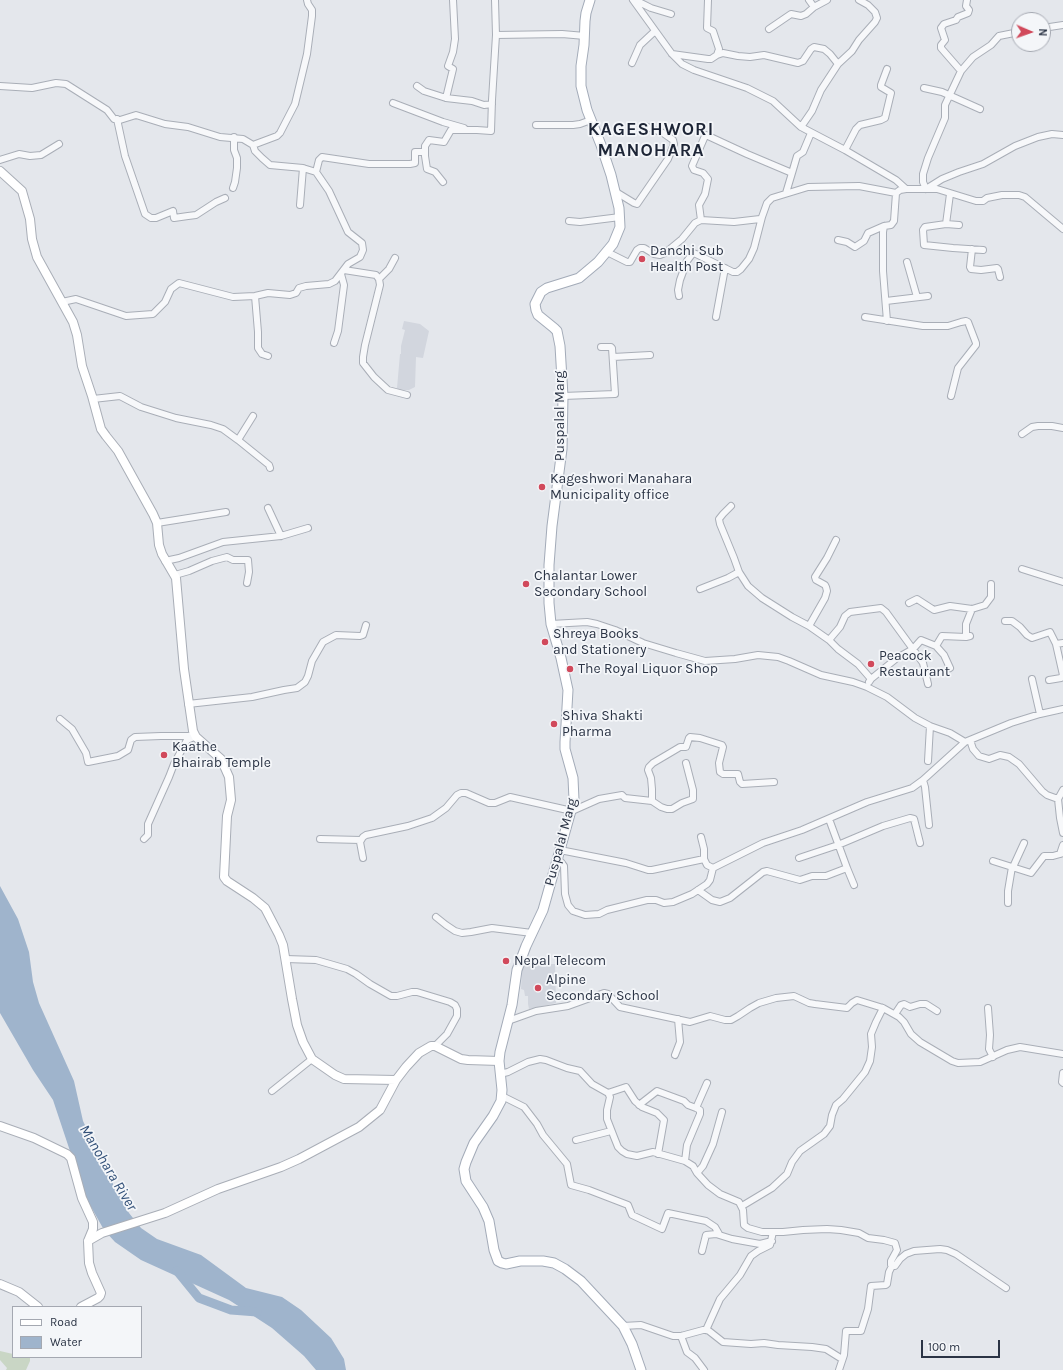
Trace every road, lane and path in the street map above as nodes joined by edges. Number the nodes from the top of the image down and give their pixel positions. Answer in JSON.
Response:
{"nodes":[{"id":1,"x":307,"y":0,"type":"edge"},
{"id":2,"x":453,"y":0,"type":"edge"},
{"id":3,"x":494,"y":0,"type":"edge"},
{"id":4,"x":590,"y":0,"type":"edge"},
{"id":5,"x":634,"y":0,"type":"edge"},
{"id":6,"x":708,"y":0,"type":"edge"},
{"id":7,"x":809,"y":0,"type":"edge"},
{"id":8,"x":827,"y":0,"type":"edge"},
{"id":9,"x":859,"y":0,"type":"edge"},
{"id":10,"x":967,"y":0,"type":"edge"},
{"id":11,"x":814,"y":7,"type":"junction"},
{"id":12,"x":671,"y":14,"type":"dead end"},
{"id":13,"x":1063,"y":25,"type":"edge"},
{"id":14,"x":1051,"y":27,"type":"edge"},
{"id":15,"x":769,"y":28,"type":"dead end"},
{"id":16,"x":655,"y":31,"type":"junction"},
{"id":17,"x":1011,"y":34,"type":"edge"},
{"id":18,"x":496,"y":35,"type":"junction"},
{"id":19,"x":585,"y":36,"type":"junction"},
{"id":20,"x":672,"y":54,"type":"junction"},
{"id":21,"x":716,"y":55,"type":"junction"},
{"id":22,"x":632,"y":63,"type":"dead end"},
{"id":23,"x":838,"y":64,"type":"junction"},
{"id":24,"x":887,"y":69,"type":"dead end"},
{"id":25,"x":961,"y":71,"type":"junction"},
{"id":26,"x":0,"y":86,"type":"edge"},
{"id":27,"x":417,"y":86,"type":"dead end"},
{"id":28,"x":924,"y":88,"type":"dead end"},
{"id":29,"x":950,"y":95,"type":"junction"},
{"id":30,"x":446,"y":98,"type":"junction"},
{"id":31,"x":394,"y":103,"type":"dead end"},
{"id":32,"x":492,"y":104,"type":"junction"},
{"id":33,"x":980,"y":109,"type":"dead end"},
{"id":34,"x":117,"y":119,"type":"junction"},
{"id":35,"x":591,"y":120,"type":"junction"},
{"id":36,"x":536,"y":124,"type":"dead end"},
{"id":37,"x":645,"y":126,"type":"dead end"},
{"id":38,"x":801,"y":128,"type":"junction"},
{"id":39,"x":471,"y":130,"type":"junction"},
{"id":40,"x":811,"y":133,"type":"junction"},
{"id":41,"x":1063,"y":135,"type":"edge"},
{"id":42,"x":234,"y":137,"type":"junction"},
{"id":43,"x":59,"y":144,"type":"dead end"},
{"id":44,"x":253,"y":145,"type":"junction"},
{"id":45,"x":845,"y":150,"type":"junction"},
{"id":46,"x":425,"y":152,"type":"junction"},
{"id":47,"x":0,"y":160,"type":"edge"},
{"id":48,"x":303,"y":168,"type":"junction"},
{"id":49,"x":0,"y":171,"type":"edge"},
{"id":50,"x":316,"y":172,"type":"junction"},
{"id":51,"x":792,"y":173,"type":"junction"},
{"id":52,"x":443,"y":182,"type":"dead end"},
{"id":53,"x":232,"y":188,"type":"dead end"},
{"id":54,"x":906,"y":189,"type":"junction"},
{"id":55,"x":926,"y":189,"type":"junction"},
{"id":56,"x":616,"y":192,"type":"junction"},
{"id":57,"x":786,"y":193,"type":"junction"},
{"id":58,"x":896,"y":193,"type":"junction"},
{"id":59,"x":950,"y":194,"type":"junction"},
{"id":60,"x":225,"y":198,"type":"dead end"},
{"id":61,"x":300,"y":205,"type":"dead end"},
{"id":62,"x":620,"y":217,"type":"junction"},
{"id":63,"x":762,"y":217,"type":"junction"},
{"id":64,"x":701,"y":220,"type":"junction"},
{"id":65,"x":569,"y":221,"type":"dead end"},
{"id":66,"x":946,"y":224,"type":"junction"},
{"id":67,"x":959,"y":225,"type":"dead end"},
{"id":68,"x":884,"y":226,"type":"junction"},
{"id":69,"x":1063,"y":229,"type":"edge"},
{"id":70,"x":838,"y":240,"type":"dead end"},
{"id":71,"x":972,"y":249,"type":"junction"},
{"id":72,"x":983,"y":250,"type":"dead end"},
{"id":73,"x":607,"y":252,"type":"junction"},
{"id":74,"x":395,"y":258,"type":"dead end"},
{"id":75,"x":907,"y":262,"type":"dead end"},
{"id":76,"x":725,"y":268,"type":"junction"},
{"id":77,"x":342,"y":272,"type":"junction"},
{"id":78,"x":1000,"y":277,"type":"dead end"},
{"id":79,"x":379,"y":279,"type":"junction"},
{"id":80,"x":255,"y":296,"type":"junction"},
{"id":81,"x":679,"y":296,"type":"dead end"},
{"id":82,"x":928,"y":296,"type":"dead end"},
{"id":83,"x":916,"y":297,"type":"junction"},
{"id":84,"x":886,"y":301,"type":"junction"},
{"id":85,"x":62,"y":302,"type":"junction"},
{"id":86,"x":716,"y":317,"type":"dead end"},
{"id":87,"x":865,"y":317,"type":"dead end"},
{"id":88,"x":887,"y":321,"type":"junction"},
{"id":89,"x":334,"y":342,"type":"dead end"},
{"id":90,"x":601,"y":347,"type":"dead end"},
{"id":91,"x":650,"y":355,"type":"dead end"},
{"id":92,"x":268,"y":356,"type":"dead end"},
{"id":93,"x":613,"y":357,"type":"junction"},
{"id":94,"x":407,"y":395,"type":"dead end"},
{"id":95,"x":563,"y":396,"type":"junction"},
{"id":96,"x":951,"y":396,"type":"dead end"},
{"id":97,"x":93,"y":399,"type":"junction"},
{"id":98,"x":254,"y":416,"type":"dead end"},
{"id":99,"x":1063,"y":428,"type":"edge"},
{"id":100,"x":1022,"y":434,"type":"dead end"},
{"id":101,"x":238,"y":440,"type":"junction"},
{"id":102,"x":270,"y":468,"type":"dead end"},
{"id":103,"x":731,"y":506,"type":"dead end"},
{"id":104,"x":268,"y":508,"type":"dead end"},
{"id":105,"x":226,"y":512,"type":"dead end"},
{"id":106,"x":157,"y":523,"type":"junction"},
{"id":107,"x":308,"y":528,"type":"dead end"},
{"id":108,"x":281,"y":536,"type":"junction"},
{"id":109,"x":836,"y":540,"type":"dead end"},
{"id":110,"x":165,"y":562,"type":"junction"},
{"id":111,"x":1022,"y":569,"type":"dead end"},
{"id":112,"x":739,"y":572,"type":"junction"},
{"id":113,"x":174,"y":575,"type":"junction"},
{"id":114,"x":1063,"y":582,"type":"edge"},
{"id":115,"x":247,"y":583,"type":"dead end"},
{"id":116,"x":991,"y":584,"type":"dead end"},
{"id":117,"x":700,"y":589,"type":"dead end"},
{"id":118,"x":909,"y":603,"type":"dead end"},
{"id":119,"x":972,"y":609,"type":"junction"},
{"id":120,"x":1004,"y":621,"type":"dead end"},
{"id":121,"x":551,"y":624,"type":"junction"},
{"id":122,"x":366,"y":625,"type":"dead end"},
{"id":123,"x":809,"y":626,"type":"junction"},
{"id":124,"x":829,"y":640,"type":"junction"},
{"id":125,"x":1063,"y":643,"type":"edge"},
{"id":126,"x":1056,"y":644,"type":"junction"},
{"id":127,"x":936,"y":646,"type":"junction"},
{"id":128,"x":913,"y":649,"type":"junction"},
{"id":129,"x":950,"y":668,"type":"dead end"},
{"id":130,"x":871,"y":679,"type":"junction"},
{"id":131,"x":1032,"y":679,"type":"dead end"},
{"id":132,"x":1049,"y":680,"type":"dead end"},
{"id":133,"x":928,"y":684,"type":"dead end"},
{"id":134,"x":867,"y":687,"type":"junction"},
{"id":135,"x":188,"y":704,"type":"junction"},
{"id":136,"x":1062,"y":711,"type":"edge"},
{"id":137,"x":1040,"y":714,"type":"junction"},
{"id":138,"x":60,"y":719,"type":"dead end"},
{"id":139,"x":930,"y":726,"type":"junction"},
{"id":140,"x":195,"y":736,"type":"junction"},
{"id":141,"x":967,"y":741,"type":"junction"},
{"id":142,"x":928,"y":762,"type":"dead end"},
{"id":143,"x":686,"y":763,"type":"dead end"},
{"id":144,"x":923,"y":780,"type":"junction"},
{"id":145,"x":774,"y":782,"type":"dead end"},
{"id":146,"x":1063,"y":790,"type":"edge"},
{"id":147,"x":1058,"y":799,"type":"junction"},
{"id":148,"x":652,"y":801,"type":"junction"},
{"id":149,"x":572,"y":811,"type":"junction"},
{"id":150,"x":829,"y":818,"type":"junction"},
{"id":151,"x":929,"y":825,"type":"dead end"},
{"id":152,"x":1063,"y":833,"type":"edge"},
{"id":153,"x":701,"y":837,"type":"dead end"},
{"id":154,"x":144,"y":839,"type":"dead end"},
{"id":155,"x":320,"y":839,"type":"dead end"},
{"id":156,"x":361,"y":840,"type":"junction"},
{"id":157,"x":920,"y":843,"type":"dead end"},
{"id":158,"x":1024,"y":843,"type":"dead end"},
{"id":159,"x":838,"y":845,"type":"junction"},
{"id":160,"x":1063,"y":845,"type":"edge"},
{"id":161,"x":560,"y":850,"type":"junction"},
{"id":162,"x":1061,"y":853,"type":"edge"},
{"id":163,"x":364,"y":858,"type":"dead end"},
{"id":164,"x":799,"y":858,"type":"dead end"},
{"id":165,"x":704,"y":859,"type":"junction"},
{"id":166,"x":556,"y":861,"type":"junction"},
{"id":167,"x":993,"y":861,"type":"dead end"},
{"id":168,"x":1013,"y":867,"type":"junction"},
{"id":169,"x":713,"y":868,"type":"junction"},
{"id":170,"x":847,"y":868,"type":"junction"},
{"id":171,"x":854,"y":885,"type":"dead end"},
{"id":172,"x":698,"y":890,"type":"junction"},
{"id":173,"x":1008,"y":903,"type":"dead end"},
{"id":174,"x":436,"y":917,"type":"dead end"},
{"id":175,"x":532,"y":933,"type":"junction"},
{"id":176,"x":286,"y":959,"type":"junction"},
{"id":177,"x":883,"y":1008,"type":"junction"},
{"id":178,"x":988,"y":1008,"type":"dead end"},
{"id":179,"x":937,"y":1011,"type":"dead end"},
{"id":180,"x":895,"y":1014,"type":"junction"},
{"id":181,"x":678,"y":1019,"type":"junction"},
{"id":182,"x":508,"y":1021,"type":"junction"},
{"id":183,"x":435,"y":1046,"type":"junction"},
{"id":184,"x":1063,"y":1054,"type":"edge"},
{"id":185,"x":675,"y":1055,"type":"dead end"},
{"id":186,"x":993,"y":1057,"type":"junction"},
{"id":187,"x":312,"y":1059,"type":"junction"},
{"id":188,"x":500,"y":1061,"type":"junction"},
{"id":189,"x":1063,"y":1073,"type":"edge"},
{"id":190,"x":500,"y":1074,"type":"junction"},
{"id":191,"x":396,"y":1080,"type":"junction"},
{"id":192,"x":707,"y":1083,"type":"dead end"},
{"id":193,"x":1063,"y":1083,"type":"edge"},
{"id":194,"x":272,"y":1091,"type":"dead end"},
{"id":195,"x":608,"y":1093,"type":"junction"},
{"id":196,"x":502,"y":1096,"type":"junction"},
{"id":197,"x":639,"y":1105,"type":"junction"},
{"id":198,"x":696,"y":1108,"type":"junction"},
{"id":199,"x":722,"y":1112,"type":"dead end"},
{"id":200,"x":0,"y":1126,"type":"edge"},
{"id":201,"x":611,"y":1131,"type":"junction"},
{"id":202,"x":576,"y":1140,"type":"dead end"},
{"id":203,"x":658,"y":1154,"type":"junction"},
{"id":204,"x":685,"y":1161,"type":"junction"},
{"id":205,"x":697,"y":1174,"type":"junction"},
{"id":206,"x":742,"y":1206,"type":"junction"},
{"id":207,"x":773,"y":1232,"type":"junction"},
{"id":208,"x":719,"y":1234,"type":"junction"},
{"id":209,"x":88,"y":1241,"type":"junction"},
{"id":210,"x":772,"y":1241,"type":"junction"},
{"id":211,"x":702,"y":1251,"type":"dead end"},
{"id":212,"x":892,"y":1266,"type":"junction"},
{"id":213,"x":0,"y":1284,"type":"edge"},
{"id":214,"x":1006,"y":1288,"type":"dead end"},
{"id":215,"x":37,"y":1306,"type":"edge"},
{"id":216,"x":83,"y":1306,"type":"edge"},
{"id":217,"x":623,"y":1326,"type":"junction"},
{"id":218,"x":706,"y":1330,"type":"junction"},
{"id":219,"x":681,"y":1336,"type":"junction"},
{"id":220,"x":842,"y":1359,"type":"junction"},
{"id":221,"x":641,"y":1370,"type":"edge"},
{"id":222,"x":704,"y":1370,"type":"edge"},
{"id":223,"x":840,"y":1370,"type":"edge"}],
"edges":[{"from":1,"to":44,"type":"street"},
{"from":2,"to":30,"type":"street"},
{"from":3,"to":18,"type":"street"},
{"from":4,"to":19,"type":"main road","name":"Puspalal Marg"},
{"from":5,"to":12,"type":"street"},
{"from":5,"to":16,"type":"street"},
{"from":6,"to":21,"type":"street"},
{"from":7,"to":11,"type":"street"},
{"from":8,"to":11,"type":"street"},
{"from":9,"to":23,"type":"street"},
{"from":10,"to":25,"type":"street"},
{"from":11,"to":15,"type":"street"},
{"from":13,"to":14,"type":"street"},
{"from":16,"to":20,"type":"street"},
{"from":16,"to":22,"type":"street"},
{"from":17,"to":25,"type":"street"},
{"from":18,"to":19,"type":"street"},
{"from":18,"to":32,"type":"street"},
{"from":19,"to":35,"type":"main road","name":"Puspalal Marg"},
{"from":20,"to":21,"type":"street"},
{"from":20,"to":38,"type":"street"},
{"from":21,"to":23,"type":"street"},
{"from":23,"to":38,"type":"street"},
{"from":24,"to":45,"type":"street"},
{"from":25,"to":29,"type":"street"},
{"from":26,"to":34,"type":"street"},
{"from":27,"to":30,"type":"street"},
{"from":28,"to":29,"type":"street"},
{"from":29,"to":33,"type":"street"},
{"from":29,"to":55,"type":"street"},
{"from":30,"to":32,"type":"street"},
{"from":31,"to":39,"type":"street"},
{"from":32,"to":39,"type":"street"},
{"from":34,"to":42,"type":"street"},
{"from":34,"to":60,"type":"street"},
{"from":35,"to":36,"type":"street"},
{"from":35,"to":56,"type":"main road","name":"Puspalal Marg"},
{"from":37,"to":56,"type":"street"},
{"from":38,"to":40,"type":"street"},
{"from":39,"to":46,"type":"street"},
{"from":40,"to":45,"type":"street"},
{"from":40,"to":51,"type":"street"},
{"from":41,"to":55,"type":"street"},
{"from":42,"to":44,"type":"street"},
{"from":42,"to":53,"type":"street"},
{"from":43,"to":47,"type":"street"},
{"from":44,"to":48,"type":"street"},
{"from":45,"to":54,"type":"street"},
{"from":46,"to":50,"type":"street"},
{"from":46,"to":52,"type":"street"},
{"from":48,"to":50,"type":"street"},
{"from":48,"to":61,"type":"street"},
{"from":49,"to":85,"type":"street"},
{"from":50,"to":77,"type":"street"},
{"from":51,"to":57,"type":"street"},
{"from":51,"to":64,"type":"street"},
{"from":54,"to":55,"type":"street"},
{"from":54,"to":58,"type":"street"},
{"from":55,"to":59,"type":"street"},
{"from":56,"to":62,"type":"main road","name":"Puspalal Marg"},
{"from":57,"to":58,"type":"street"},
{"from":57,"to":63,"type":"street"},
{"from":58,"to":68,"type":"street"},
{"from":59,"to":66,"type":"street"},
{"from":59,"to":69,"type":"street"},
{"from":62,"to":65,"type":"street"},
{"from":62,"to":73,"type":"main road","name":"Puspalal Marg"},
{"from":63,"to":64,"type":"street"},
{"from":63,"to":76,"type":"street"},
{"from":64,"to":73,"type":"street"},
{"from":66,"to":67,"type":"street"},
{"from":66,"to":71,"type":"street"},
{"from":68,"to":70,"type":"street"},
{"from":68,"to":84,"type":"street"},
{"from":71,"to":72,"type":"street"},
{"from":71,"to":78,"type":"street"},
{"from":73,"to":95,"type":"main road","name":"Puspalal Marg"},
{"from":74,"to":79,"type":"street"},
{"from":75,"to":83,"type":"street"},
{"from":76,"to":81,"type":"street"},
{"from":76,"to":86,"type":"street"},
{"from":77,"to":79,"type":"street"},
{"from":77,"to":80,"type":"street"},
{"from":77,"to":89,"type":"street"},
{"from":79,"to":94,"type":"street"},
{"from":80,"to":85,"type":"street"},
{"from":80,"to":92,"type":"street"},
{"from":82,"to":83,"type":"street"},
{"from":83,"to":84,"type":"street"},
{"from":84,"to":88,"type":"street"},
{"from":85,"to":97,"type":"street"},
{"from":87,"to":88,"type":"street"},
{"from":88,"to":96,"type":"street"},
{"from":90,"to":93,"type":"street"},
{"from":91,"to":93,"type":"street"},
{"from":93,"to":95,"type":"street"},
{"from":95,"to":121,"type":"main road","name":"Puspalal Marg"},
{"from":97,"to":101,"type":"street"},
{"from":97,"to":106,"type":"street"},
{"from":98,"to":101,"type":"street"},
{"from":99,"to":100,"type":"street"},
{"from":101,"to":102,"type":"street"},
{"from":103,"to":112,"type":"street"},
{"from":104,"to":108,"type":"street"},
{"from":105,"to":106,"type":"street"},
{"from":106,"to":110,"type":"street"},
{"from":107,"to":108,"type":"street"},
{"from":108,"to":110,"type":"street"},
{"from":109,"to":123,"type":"street"},
{"from":110,"to":113,"type":"street"},
{"from":111,"to":114,"type":"street"},
{"from":112,"to":117,"type":"street"},
{"from":112,"to":123,"type":"street"},
{"from":113,"to":115,"type":"street"},
{"from":113,"to":135,"type":"street"},
{"from":116,"to":119,"type":"street"},
{"from":118,"to":119,"type":"street"},
{"from":119,"to":127,"type":"street"},
{"from":120,"to":126,"type":"street"},
{"from":121,"to":134,"type":"street"},
{"from":121,"to":149,"type":"main road","name":"Puspalal Marg"},
{"from":122,"to":135,"type":"street"},
{"from":123,"to":124,"type":"street"},
{"from":124,"to":128,"type":"street"},
{"from":124,"to":130,"type":"street"},
{"from":125,"to":126,"type":"street"},
{"from":126,"to":132,"type":"street"},
{"from":127,"to":128,"type":"street"},
{"from":127,"to":129,"type":"street"},
{"from":128,"to":130,"type":"street"},
{"from":128,"to":133,"type":"street"},
{"from":130,"to":134,"type":"street"},
{"from":131,"to":137,"type":"street"},
{"from":134,"to":139,"type":"street"},
{"from":135,"to":140,"type":"street"},
{"from":136,"to":137,"type":"street"},
{"from":137,"to":141,"type":"street"},
{"from":138,"to":140,"type":"street"},
{"from":139,"to":141,"type":"street"},
{"from":139,"to":142,"type":"street"},
{"from":140,"to":154,"type":"street"},
{"from":140,"to":176,"type":"street"},
{"from":141,"to":144,"type":"street"},
{"from":141,"to":147,"type":"street"},
{"from":143,"to":148,"type":"street"},
{"from":144,"to":150,"type":"street"},
{"from":144,"to":151,"type":"street"},
{"from":145,"to":148,"type":"street"},
{"from":146,"to":147,"type":"street"},
{"from":147,"to":152,"type":"street"},
{"from":148,"to":149,"type":"street"},
{"from":149,"to":156,"type":"street"},
{"from":149,"to":161,"type":"main road","name":"Puspalal Marg"},
{"from":150,"to":159,"type":"street"},
{"from":150,"to":169,"type":"street"},
{"from":153,"to":165,"type":"street"},
{"from":155,"to":156,"type":"street"},
{"from":156,"to":163,"type":"street"},
{"from":157,"to":159,"type":"street"},
{"from":158,"to":168,"type":"street"},
{"from":159,"to":164,"type":"street"},
{"from":159,"to":170,"type":"street"},
{"from":160,"to":162,"type":"street"},
{"from":161,"to":165,"type":"street"},
{"from":161,"to":166,"type":"main road","name":"Puspalal Marg"},
{"from":162,"to":168,"type":"street"},
{"from":165,"to":169,"type":"street"},
{"from":166,"to":172,"type":"street"},
{"from":166,"to":175,"type":"main road","name":"Puspalal Marg"},
{"from":167,"to":168,"type":"street"},
{"from":168,"to":173,"type":"street"},
{"from":169,"to":172,"type":"street"},
{"from":170,"to":171,"type":"street"},
{"from":170,"to":172,"type":"street"},
{"from":174,"to":175,"type":"street"},
{"from":175,"to":182,"type":"main road","name":"Puspalal Marg"},
{"from":176,"to":183,"type":"street"},
{"from":176,"to":187,"type":"street"},
{"from":177,"to":180,"type":"street"},
{"from":177,"to":181,"type":"street"},
{"from":177,"to":206,"type":"street"},
{"from":178,"to":186,"type":"street"},
{"from":179,"to":180,"type":"street"},
{"from":180,"to":186,"type":"street"},
{"from":181,"to":182,"type":"street"},
{"from":181,"to":185,"type":"street"},
{"from":182,"to":188,"type":"main road","name":"Puspalal Marg"},
{"from":183,"to":188,"type":"street"},
{"from":183,"to":191,"type":"street"},
{"from":184,"to":186,"type":"street"},
{"from":187,"to":191,"type":"street"},
{"from":187,"to":194,"type":"street"},
{"from":188,"to":190,"type":"main road","name":"Puspalal Marg"},
{"from":189,"to":193,"type":"street"},
{"from":190,"to":195,"type":"street"},
{"from":190,"to":196,"type":"main road","name":"Puspalal Marg"},
{"from":191,"to":209,"type":"street"},
{"from":192,"to":198,"type":"street"},
{"from":195,"to":197,"type":"street"},
{"from":195,"to":201,"type":"street"},
{"from":196,"to":208,"type":"street"},
{"from":196,"to":217,"type":"main road","name":"Puspalal Marg"},
{"from":197,"to":198,"type":"street"},
{"from":197,"to":203,"type":"street"},
{"from":198,"to":204,"type":"street"},
{"from":199,"to":205,"type":"street"},
{"from":200,"to":209,"type":"street"},
{"from":201,"to":202,"type":"street"},
{"from":201,"to":203,"type":"street"},
{"from":203,"to":204,"type":"street"},
{"from":204,"to":205,"type":"street"},
{"from":205,"to":206,"type":"street"},
{"from":206,"to":207,"type":"street"},
{"from":207,"to":210,"type":"street"},
{"from":207,"to":212,"type":"street"},
{"from":208,"to":210,"type":"street"},
{"from":208,"to":211,"type":"street"},
{"from":209,"to":216,"type":"street"},
{"from":210,"to":218,"type":"street"},
{"from":212,"to":214,"type":"street"},
{"from":212,"to":220,"type":"street"},
{"from":213,"to":215,"type":"street"},
{"from":217,"to":219,"type":"street"},
{"from":217,"to":221,"type":"main road","name":"Puspalal Marg"},
{"from":218,"to":219,"type":"street"},
{"from":218,"to":220,"type":"street"},
{"from":219,"to":222,"type":"street"},
{"from":220,"to":223,"type":"street"}]}
